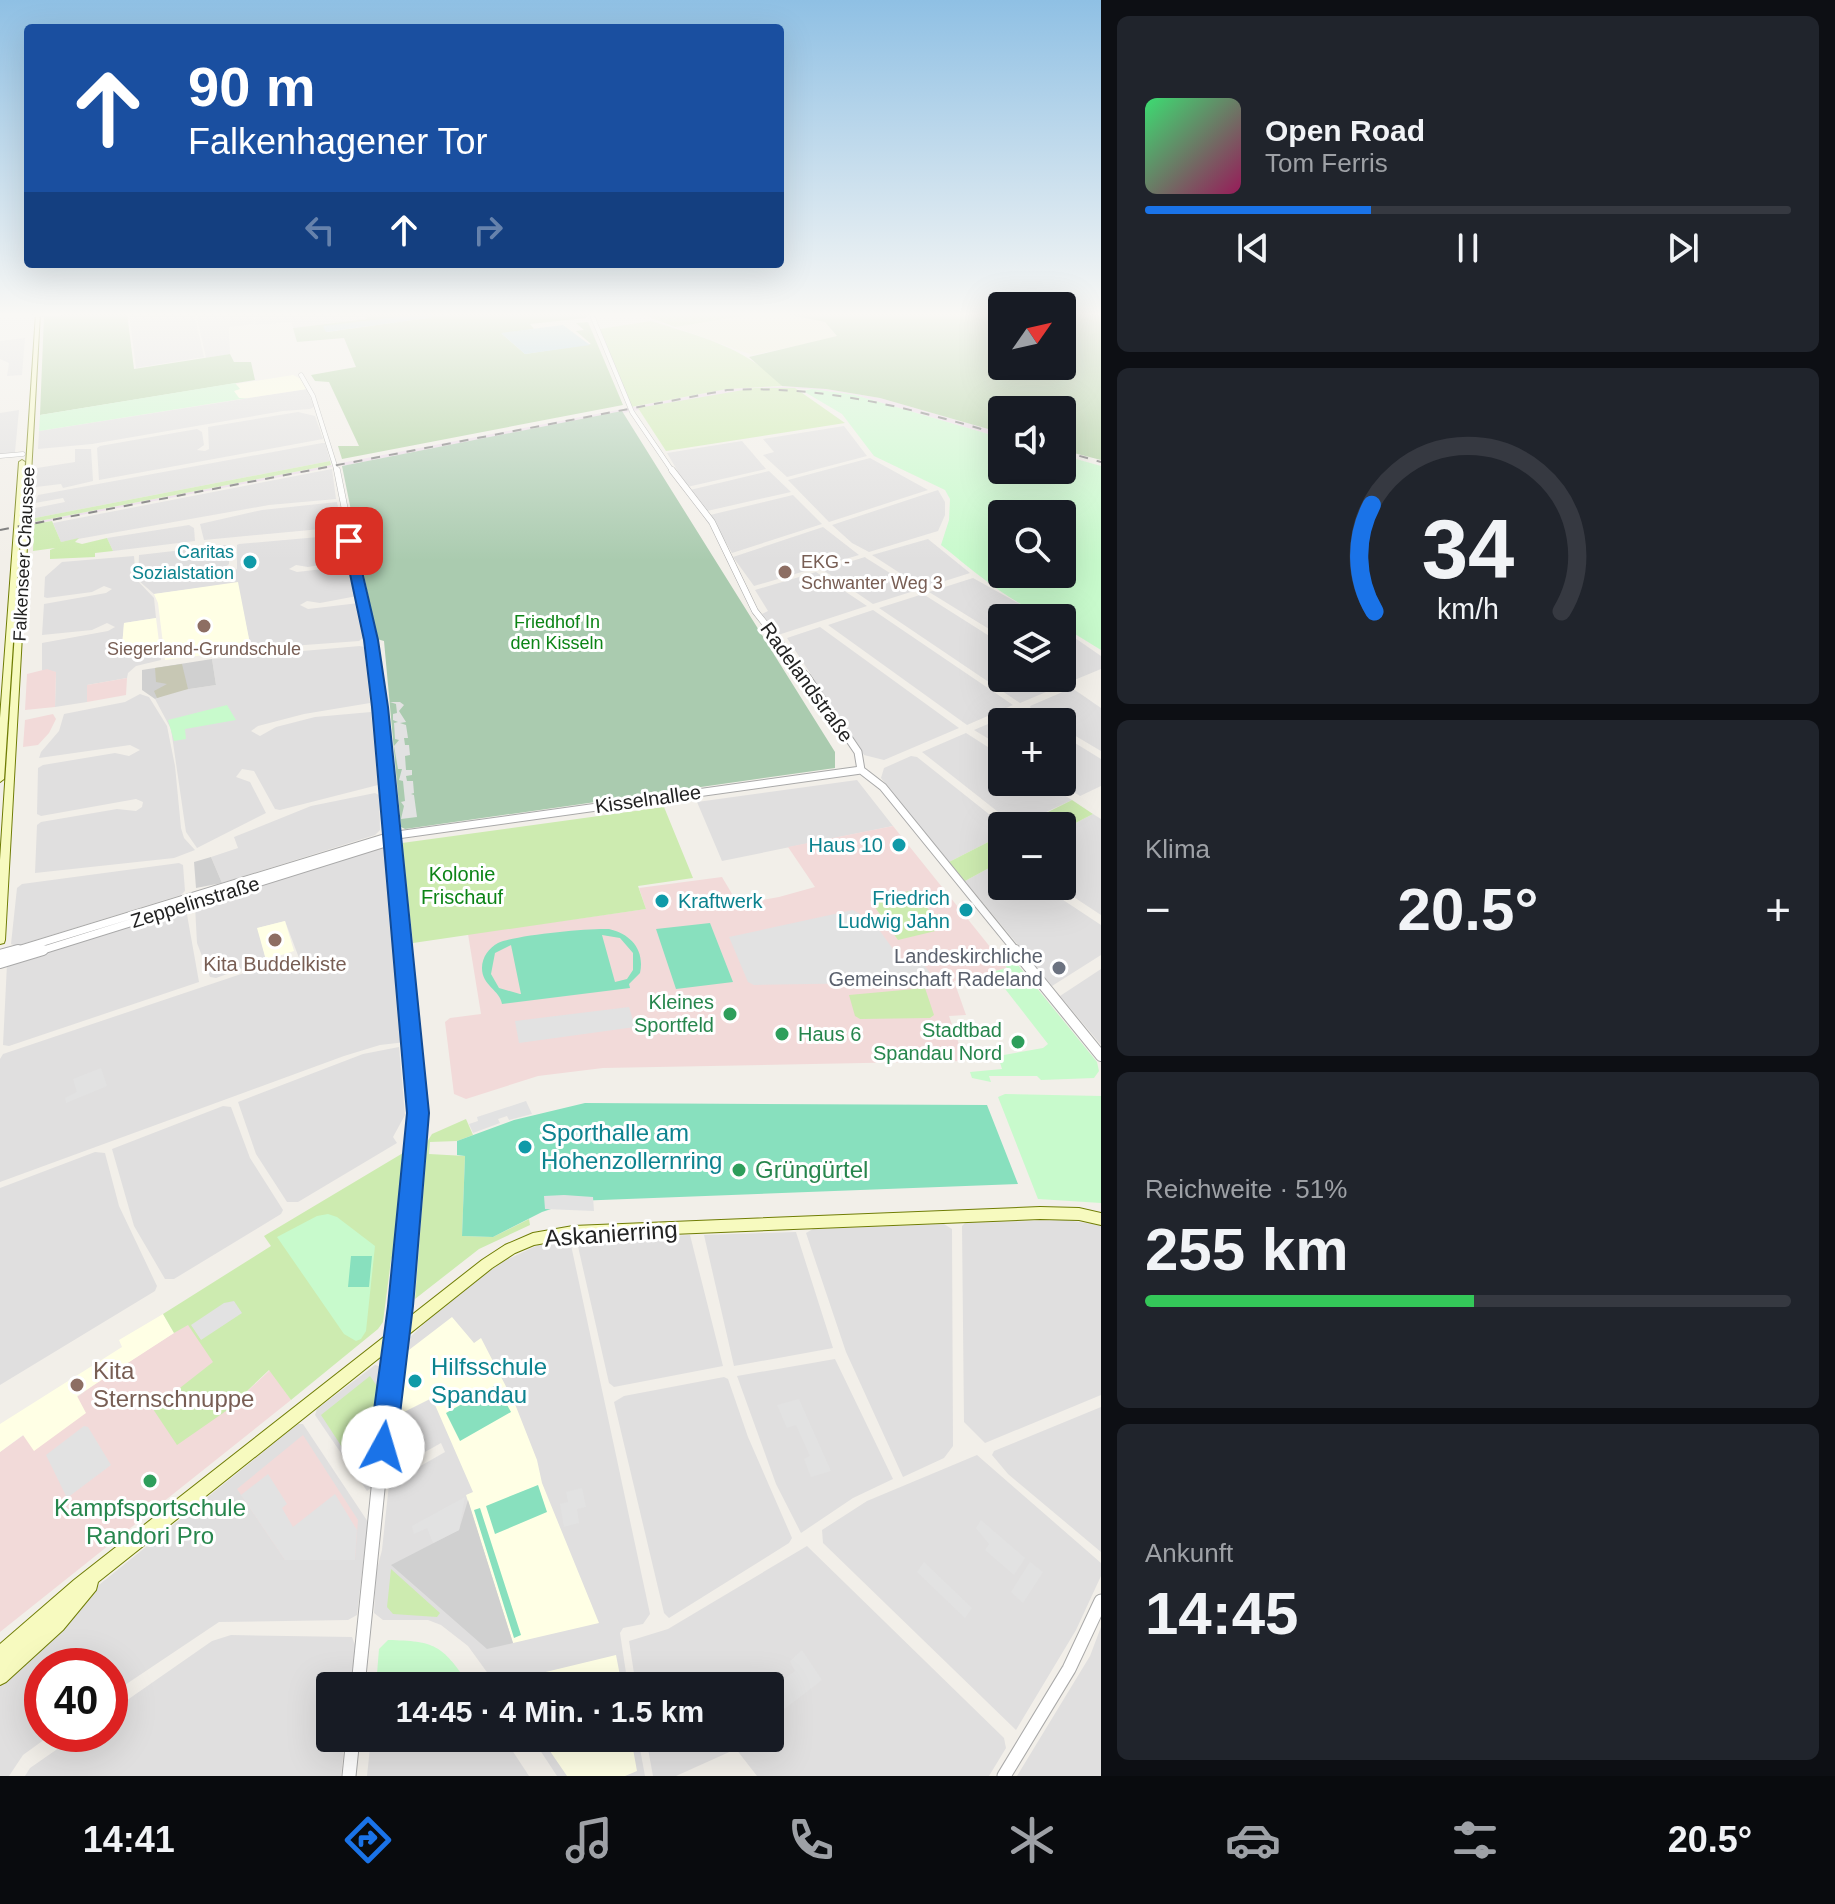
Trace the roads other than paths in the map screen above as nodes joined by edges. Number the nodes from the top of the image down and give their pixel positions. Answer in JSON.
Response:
{"nodes":[{"id":1,"x":30,"y":396,"type":"edge"},
{"id":2,"x":313,"y":396,"type":"edge"},
{"id":3,"x":626,"y":396,"type":"edge"},
{"id":4,"x":26,"y":453,"type":"junction"},
{"id":5,"x":0,"y":456,"type":"edge"},
{"id":6,"x":9,"y":718,"type":"junction"},
{"id":7,"x":861,"y":770,"type":"junction"},
{"id":8,"x":0,"y":779,"type":"edge"},
{"id":9,"x":390,"y":839,"type":"junction"},
{"id":10,"x":0,"y":940,"type":"edge"},
{"id":11,"x":0,"y":955,"type":"edge"},
{"id":12,"x":0,"y":963,"type":"edge"},
{"id":13,"x":1101,"y":1056,"type":"edge"},
{"id":14,"x":1101,"y":1219,"type":"edge"},
{"id":15,"x":396,"y":1336,"type":"junction"},
{"id":16,"x":93,"y":1579,"type":"junction"},
{"id":17,"x":1101,"y":1601,"type":"edge"},
{"id":18,"x":0,"y":1655,"type":"edge"},
{"id":19,"x":360,"y":1672,"type":"edge"},
{"id":20,"x":0,"y":1676,"type":"edge"},
{"id":21,"x":352,"y":1752,"type":"edge"},
{"id":22,"x":349,"y":1776,"type":"edge"},
{"id":23,"x":1004,"y":1776,"type":"edge"}],
"edges":[{"from":1,"to":4,"type":"main road","name":"Falkenseer Chaussee"},
{"from":2,"to":9,"type":"street"},
{"from":3,"to":7,"type":"street","name":"Radelandstraße"},
{"from":4,"to":5,"type":"street"},
{"from":4,"to":6,"type":"main road","name":"Falkenseer Chaussee"},
{"from":6,"to":8,"type":"main road","name":"Falkenseer Chaussee"},
{"from":6,"to":10,"type":"main road","name":"Falkenseer Chaussee"},
{"from":7,"to":9,"type":"street","name":"Kisselnallee"},
{"from":7,"to":13,"type":"street","name":"Radelandstraße"},
{"from":9,"to":11,"type":"street","name":"Zeppelinstraße"},
{"from":9,"to":12,"type":"street","name":"Zeppelinstraße"},
{"from":9,"to":15,"type":"street"},
{"from":14,"to":15,"type":"main road","name":"Askanierring"},
{"from":15,"to":16,"type":"main road","name":"Askanierring"},
{"from":15,"to":19,"type":"street"},
{"from":16,"to":18,"type":"main road","name":"Askanierring"},
{"from":16,"to":20,"type":"main road","name":"Askanierring"},
{"from":17,"to":23,"type":"street"},
{"from":21,"to":22,"type":"street"}]}
